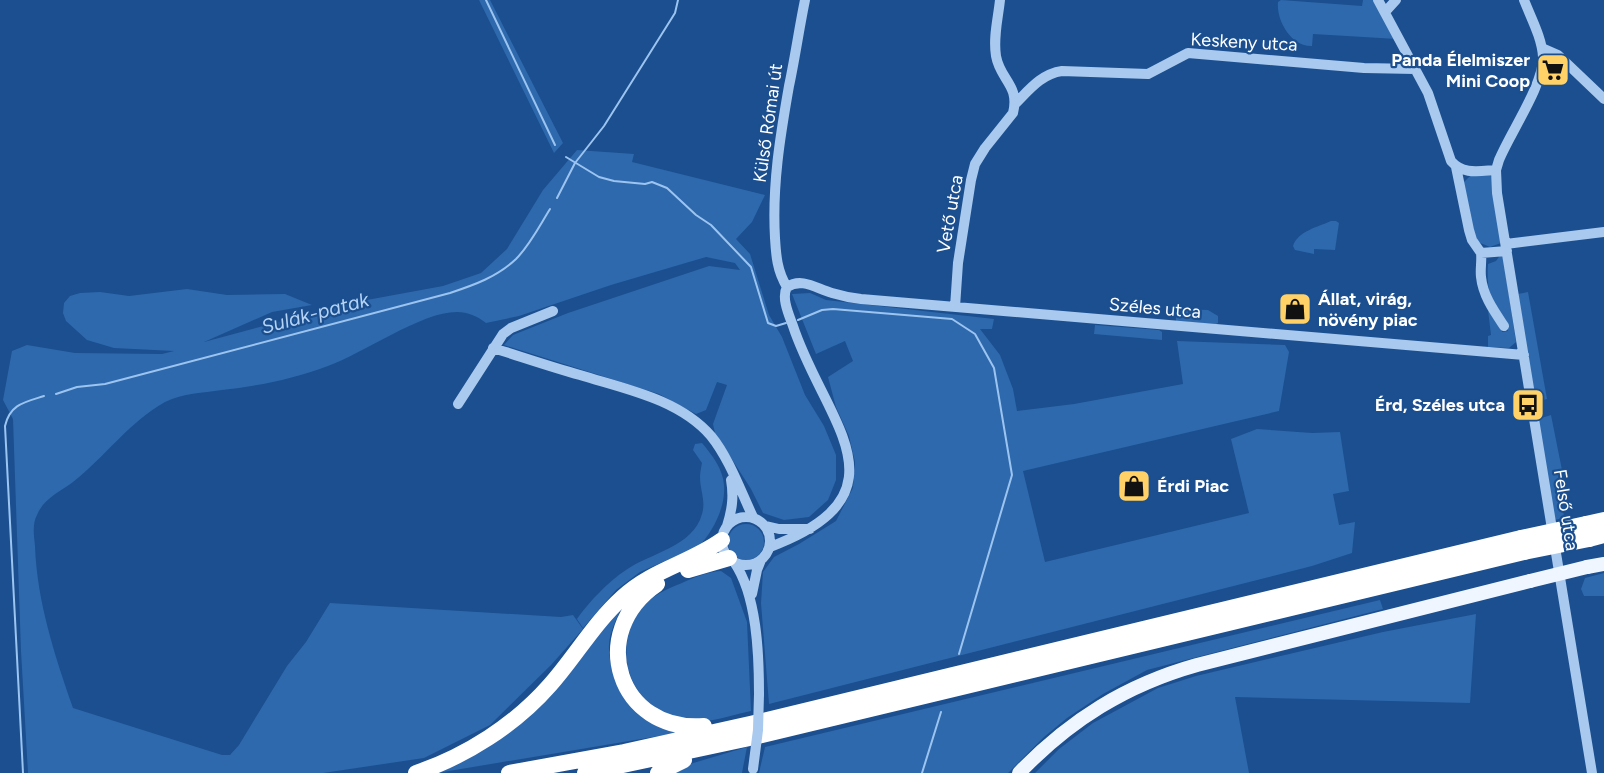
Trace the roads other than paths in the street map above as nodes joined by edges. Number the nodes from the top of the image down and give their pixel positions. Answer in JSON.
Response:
{"nodes":[{"id":1,"x":805,"y":0,"type":"edge"},
{"id":2,"x":1000,"y":0,"type":"edge"},
{"id":3,"x":1378,"y":0,"type":"edge"},
{"id":4,"x":1396,"y":0,"type":"edge"},
{"id":5,"x":1524,"y":0,"type":"edge"},
{"id":6,"x":1386,"y":11,"type":"junction"},
{"id":7,"x":1542,"y":48,"type":"junction"},
{"id":8,"x":1415,"y":69,"type":"junction"},
{"id":9,"x":1604,"y":99,"type":"edge"},
{"id":10,"x":1015,"y":104,"type":"junction"},
{"id":11,"x":1456,"y":167,"type":"junction"},
{"id":12,"x":1496,"y":170,"type":"junction"},
{"id":13,"x":1604,"y":232,"type":"edge"},
{"id":14,"x":1506,"y":248,"type":"junction"},
{"id":15,"x":1481,"y":253,"type":"junction"},
{"id":16,"x":787,"y":286,"type":"junction"},
{"id":17,"x":955,"y":307,"type":"junction"},
{"id":18,"x":553,"y":311,"type":"dead end"},
{"id":19,"x":1504,"y":326,"type":"dead end"},
{"id":20,"x":493,"y":348,"type":"junction"},
{"id":21,"x":1524,"y":355,"type":"junction"},
{"id":22,"x":458,"y":404,"type":"dead end"},
{"id":23,"x":729,"y":468,"type":"junction"},
{"id":24,"x":753,"y":517,"type":"junction"},
{"id":25,"x":1604,"y":520,"type":"edge"},
{"id":26,"x":766,"y":526,"type":"junction"},
{"id":27,"x":810,"y":529,"type":"junction"},
{"id":28,"x":724,"y":533,"type":"junction"},
{"id":29,"x":1593,"y":533,"type":"edge"},
{"id":30,"x":770,"y":547,"type":"junction"},
{"id":31,"x":731,"y":560,"type":"junction"},
{"id":32,"x":762,"y":560,"type":"junction"},
{"id":33,"x":1604,"y":564,"type":"edge"},
{"id":34,"x":752,"y":601,"type":"junction"},
{"id":35,"x":748,"y":731,"type":"junction"},
{"id":36,"x":752,"y":771,"type":"edge"},
{"id":37,"x":416,"y":773,"type":"edge"},
{"id":38,"x":509,"y":773,"type":"edge"},
{"id":39,"x":585,"y":773,"type":"edge"},
{"id":40,"x":658,"y":773,"type":"edge"},
{"id":41,"x":1019,"y":773,"type":"edge"},
{"id":42,"x":1592,"y":773,"type":"edge"}],
"edges":[{"from":1,"to":16,"type":"street","name":"Külső Római út"},
{"from":2,"to":10,"type":"street"},
{"from":3,"to":6,"type":"street"},
{"from":4,"to":6,"type":"street"},
{"from":5,"to":7,"type":"street"},
{"from":6,"to":8,"type":"street"},
{"from":7,"to":9,"type":"street"},
{"from":7,"to":12,"type":"street"},
{"from":8,"to":10,"type":"street","name":"Keskeny utca"},
{"from":8,"to":11,"type":"street"},
{"from":10,"to":17,"type":"street","name":"Vető utca"},
{"from":11,"to":12,"type":"street"},
{"from":11,"to":15,"type":"street"},
{"from":12,"to":14,"type":"street","name":"Felső utca"},
{"from":13,"to":14,"type":"street"},
{"from":14,"to":15,"type":"street"},
{"from":14,"to":21,"type":"street","name":"Felső utca"},
{"from":15,"to":19,"type":"street"},
{"from":16,"to":17,"type":"street","name":"Széles utca"},
{"from":16,"to":27,"type":"street","name":"Külső Római út"},
{"from":17,"to":21,"type":"street","name":"Széles utca"},
{"from":18,"to":20,"type":"street"},
{"from":20,"to":22,"type":"street"},
{"from":20,"to":23,"type":"street"},
{"from":21,"to":42,"type":"street","name":"Felső utca"},
{"from":23,"to":24,"type":"street"},
{"from":23,"to":28,"type":"street"},
{"from":24,"to":26,"type":"street"},
{"from":24,"to":28,"type":"street"},
{"from":25,"to":29,"type":"highway"},
{"from":26,"to":27,"type":"street"},
{"from":26,"to":30,"type":"street"},
{"from":27,"to":30,"type":"street","name":"Külső Római út"},
{"from":28,"to":31,"type":"street"},
{"from":28,"to":37,"type":"highway"},
{"from":29,"to":35,"type":"highway","bridge":true},
{"from":30,"to":32,"type":"street"},
{"from":31,"to":32,"type":"street"},
{"from":31,"to":34,"type":"street"},
{"from":31,"to":35,"type":"highway"},
{"from":32,"to":34,"type":"street"},
{"from":33,"to":41,"type":"main road","bridge":true},
{"from":34,"to":36,"type":"street","bridge":true},
{"from":35,"to":38,"type":"highway"},
{"from":35,"to":39,"type":"highway"},
{"from":35,"to":40,"type":"highway"}]}
